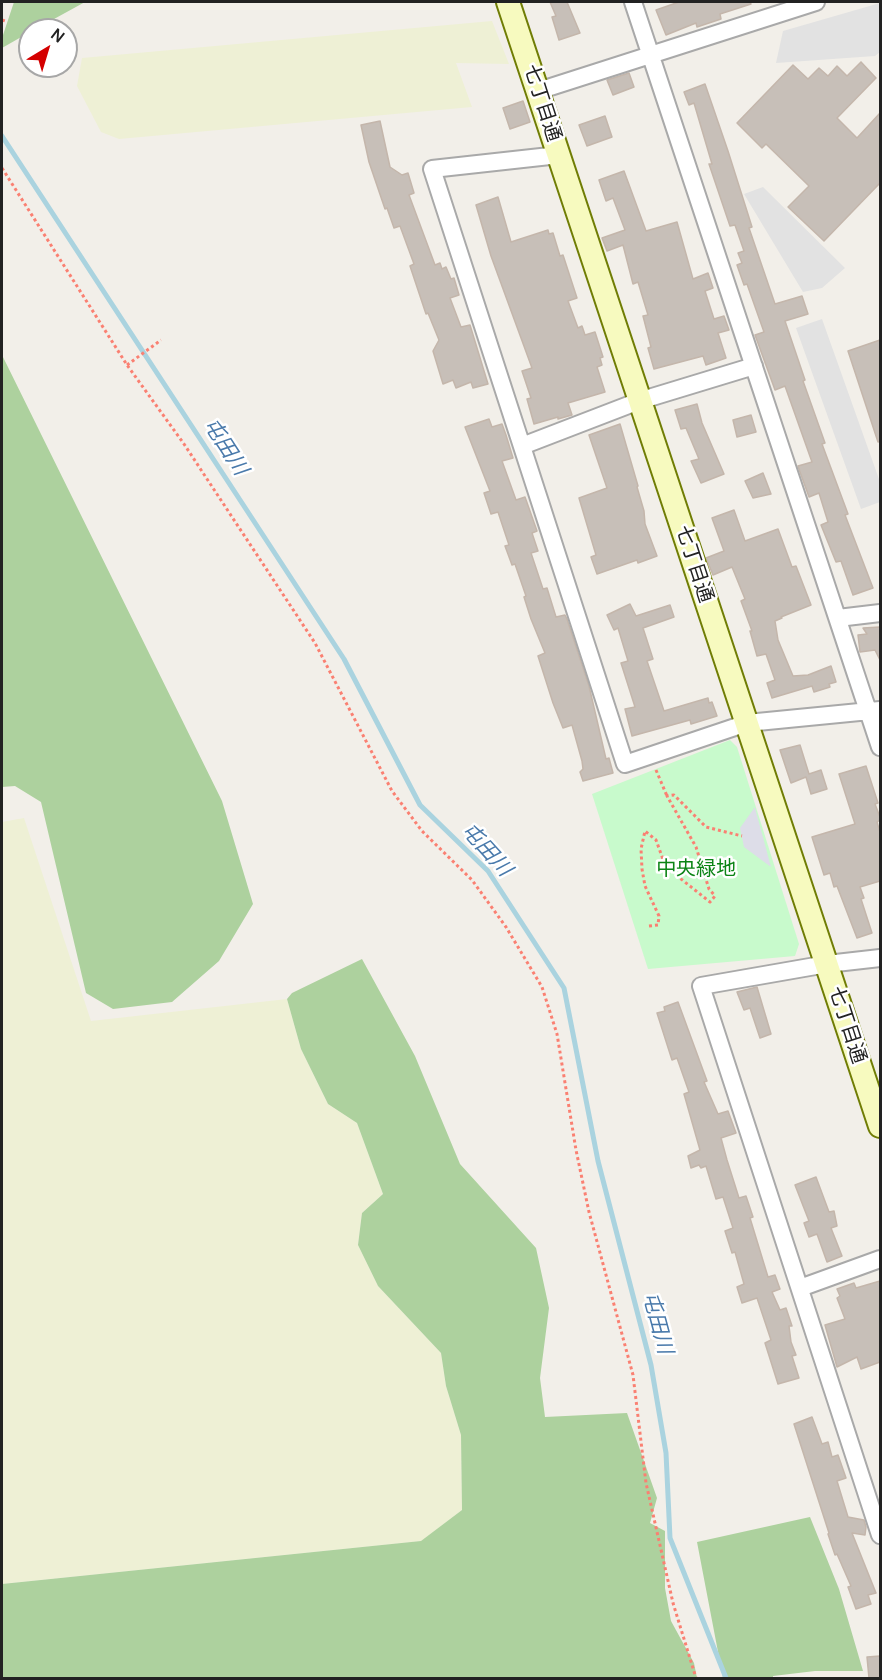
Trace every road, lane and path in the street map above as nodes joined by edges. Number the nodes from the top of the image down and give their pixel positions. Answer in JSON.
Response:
{"nodes":[{"id":1,"x":508,"y":2,"type":"edge"},
{"id":2,"x":633,"y":2,"type":"edge"},
{"id":3,"x":816,"y":2,"type":"edge"},
{"id":4,"x":650,"y":55,"type":"junction"},
{"id":5,"x":538,"y":91,"type":"junction"},
{"id":6,"x":559,"y":155,"type":"junction"},
{"id":7,"x":2,"y":168,"type":"edge"},
{"id":8,"x":161,"y":340,"type":"dead end"},
{"id":9,"x":127,"y":365,"type":"junction"},
{"id":10,"x":754,"y":366,"type":"junction"},
{"id":11,"x":639,"y":401,"type":"junction"},
{"id":12,"x":522,"y":446,"type":"junction"},
{"id":13,"x":880,"y":613,"type":"edge"},
{"id":14,"x":838,"y":618,"type":"junction"},
{"id":15,"x":875,"y":711,"type":"edge"},
{"id":16,"x":747,"y":723,"type":"junction"},
{"id":17,"x":880,"y":747,"type":"edge"},
{"id":18,"x":654,"y":766,"type":"dead end"},
{"id":19,"x":668,"y":796,"type":"junction"},
{"id":20,"x":742,"y":836,"type":"dead end"},
{"id":21,"x":649,"y":926,"type":"dead end"},
{"id":22,"x":880,"y":958,"type":"edge"},
{"id":23,"x":827,"y":964,"type":"junction"},
{"id":24,"x":880,"y":1126,"type":"edge"},
{"id":25,"x":880,"y":1259,"type":"edge"},
{"id":26,"x":800,"y":1288,"type":"junction"},
{"id":27,"x":880,"y":1535,"type":"edge"},
{"id":28,"x":696,"y":1678,"type":"edge"}],
"edges":[{"from":1,"to":5,"type":"street","name":"七丁目通"},
{"from":2,"to":4,"type":"street"},
{"from":3,"to":4,"type":"street"},
{"from":4,"to":5,"type":"street"},
{"from":4,"to":10,"type":"street"},
{"from":5,"to":6,"type":"street","name":"七丁目通"},
{"from":6,"to":11,"type":"street","name":"七丁目通"},
{"from":6,"to":12,"type":"street"},
{"from":7,"to":9,"type":"path"},
{"from":8,"to":9,"type":"path"},
{"from":9,"to":28,"type":"path"},
{"from":10,"to":11,"type":"street"},
{"from":10,"to":14,"type":"street"},
{"from":11,"to":12,"type":"street"},
{"from":11,"to":16,"type":"street","name":"七丁目通"},
{"from":12,"to":16,"type":"street"},
{"from":13,"to":14,"type":"street"},
{"from":14,"to":15,"type":"street"},
{"from":15,"to":16,"type":"street"},
{"from":15,"to":17,"type":"street"},
{"from":16,"to":23,"type":"street","name":"七丁目通"},
{"from":18,"to":19,"type":"path"},
{"from":19,"to":20,"type":"path"},
{"from":19,"to":21,"type":"path"},
{"from":22,"to":23,"type":"street"},
{"from":23,"to":24,"type":"street","name":"七丁目通"},
{"from":23,"to":26,"type":"street"},
{"from":25,"to":26,"type":"street"},
{"from":26,"to":27,"type":"street"}]}
